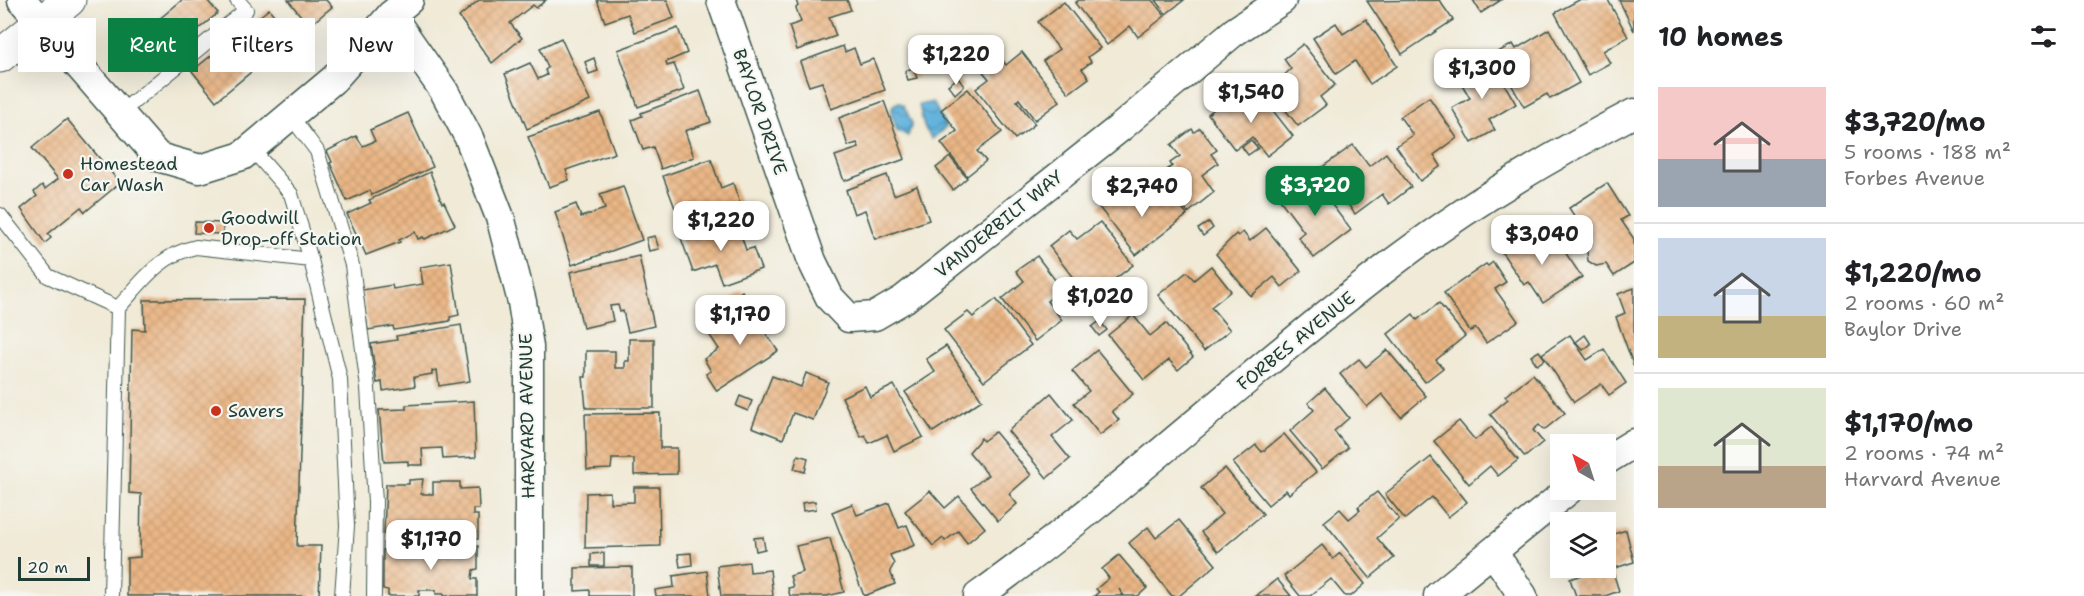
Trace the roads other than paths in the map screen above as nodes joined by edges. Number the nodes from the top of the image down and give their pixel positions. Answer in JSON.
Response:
{"nodes":[{"id":1,"x":69,"y":0,"type":"edge"},
{"id":2,"x":237,"y":0,"type":"edge"},
{"id":3,"x":721,"y":0,"type":"edge"},
{"id":4,"x":1282,"y":0,"type":"edge"},
{"id":5,"x":400,"y":7,"type":"edge"},
{"id":6,"x":32,"y":11,"type":"edge"},
{"id":7,"x":0,"y":56,"type":"edge"},
{"id":8,"x":120,"y":113,"type":"junction"},
{"id":9,"x":1634,"y":113,"type":"edge"},
{"id":10,"x":290,"y":116,"type":"junction"},
{"id":11,"x":247,"y":152,"type":"junction"},
{"id":12,"x":0,"y":215,"type":"edge"},
{"id":13,"x":311,"y":260,"type":"junction"},
{"id":14,"x":118,"y":308,"type":"junction"},
{"id":15,"x":849,"y":318,"type":"joint"},
{"id":16,"x":1634,"y":442,"type":"edge"},
{"id":17,"x":1616,"y":454,"type":"edge"},
{"id":18,"x":1556,"y":500,"type":"edge"},
{"id":19,"x":1492,"y":552,"type":"junction"},
{"id":20,"x":111,"y":596,"type":"edge"},
{"id":21,"x":342,"y":596,"type":"edge"},
{"id":22,"x":374,"y":596,"type":"edge"},
{"id":23,"x":529,"y":596,"type":"edge"},
{"id":24,"x":978,"y":596,"type":"edge"},
{"id":25,"x":1438,"y":596,"type":"edge"},
{"id":26,"x":1523,"y":596,"type":"edge"}],
"edges":[{"from":1,"to":6,"type":"main road"},
{"from":2,"to":8,"type":"lane"},
{"from":3,"to":15,"type":"street","name":"BAYLOR DRIVE"},
{"from":4,"to":15,"type":"street","name":"VANDERBILT WAY"},
{"from":5,"to":10,"type":"street"},
{"from":5,"to":23,"type":"street","name":"HARVARD AVENUE"},
{"from":6,"to":7,"type":"main road"},
{"from":6,"to":8,"type":"street"},
{"from":8,"to":11,"type":"street"},
{"from":9,"to":24,"type":"street","name":"FORBES AVENUE"},
{"from":10,"to":11,"type":"street"},
{"from":10,"to":22,"type":"lane"},
{"from":11,"to":13,"type":"lane"},
{"from":12,"to":14,"type":"lane"},
{"from":13,"to":14,"type":"lane"},
{"from":13,"to":21,"type":"lane"},
{"from":14,"to":20,"type":"lane"},
{"from":16,"to":17,"type":"street"},
{"from":18,"to":19,"type":"street"},
{"from":19,"to":25,"type":"street"},
{"from":19,"to":26,"type":"street"}]}
